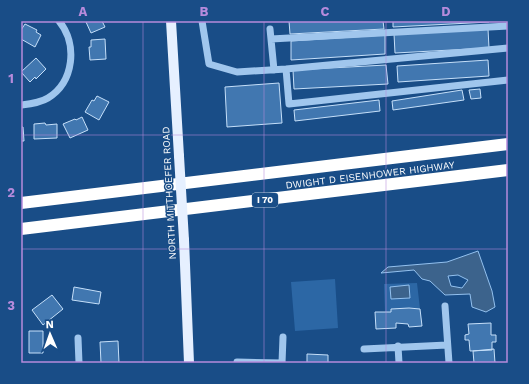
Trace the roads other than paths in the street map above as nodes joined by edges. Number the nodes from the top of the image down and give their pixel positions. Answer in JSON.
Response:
{"nodes":[{"id":1,"x":59,"y":21,"type":"edge"},
{"id":2,"x":171,"y":21,"type":"edge"},
{"id":3,"x":202,"y":21,"type":"edge"},
{"id":4,"x":508,"y":26,"type":"edge"},
{"id":5,"x":270,"y":29,"type":"dead end"},
{"id":6,"x":271,"y":39,"type":"junction"},
{"id":7,"x":508,"y":48,"type":"edge"},
{"id":8,"x":286,"y":69,"type":"junction"},
{"id":9,"x":274,"y":70,"type":"junction"},
{"id":10,"x":508,"y":80,"type":"edge"},
{"id":11,"x":21,"y":105,"type":"edge"},
{"id":12,"x":508,"y":144,"type":"edge"},
{"id":13,"x":508,"y":170,"type":"edge"},
{"id":14,"x":21,"y":203,"type":"edge"},
{"id":15,"x":21,"y":229,"type":"edge"},
{"id":16,"x":445,"y":306,"type":"dead end"},
{"id":17,"x":283,"y":337,"type":"dead end"},
{"id":18,"x":78,"y":338,"type":"dead end"},
{"id":19,"x":447,"y":345,"type":"junction"},
{"id":20,"x":398,"y":346,"type":"junction"},
{"id":21,"x":364,"y":349,"type":"dead end"},
{"id":22,"x":237,"y":362,"type":"dead end"},
{"id":23,"x":79,"y":363,"type":"edge"},
{"id":24,"x":189,"y":363,"type":"edge"},
{"id":25,"x":282,"y":363,"type":"edge"},
{"id":26,"x":399,"y":363,"type":"edge"},
{"id":27,"x":448,"y":363,"type":"edge"}],
"edges":[{"from":1,"to":11,"type":"street"},
{"from":2,"to":24,"type":"main road","name":"NORTH MITTHOEFER ROAD","bridge":true},
{"from":3,"to":9,"type":"street"},
{"from":4,"to":6,"type":"street"},
{"from":5,"to":6,"type":"street"},
{"from":6,"to":9,"type":"street"},
{"from":7,"to":8,"type":"street"},
{"from":8,"to":9,"type":"street"},
{"from":8,"to":10,"type":"street"},
{"from":12,"to":14,"type":"highway","name":"DWIGHT D EISENHOWER HIGHWAY"},
{"from":13,"to":15,"type":"highway","name":"DWIGHT D EISENHOWER HIGHWAY","number":"I 70"},
{"from":16,"to":19,"type":"street"},
{"from":17,"to":25,"type":"street"},
{"from":18,"to":23,"type":"street"},
{"from":19,"to":20,"type":"street"},
{"from":19,"to":27,"type":"street"},
{"from":20,"to":21,"type":"street"},
{"from":20,"to":26,"type":"street"},
{"from":22,"to":25,"type":"street"}]}
